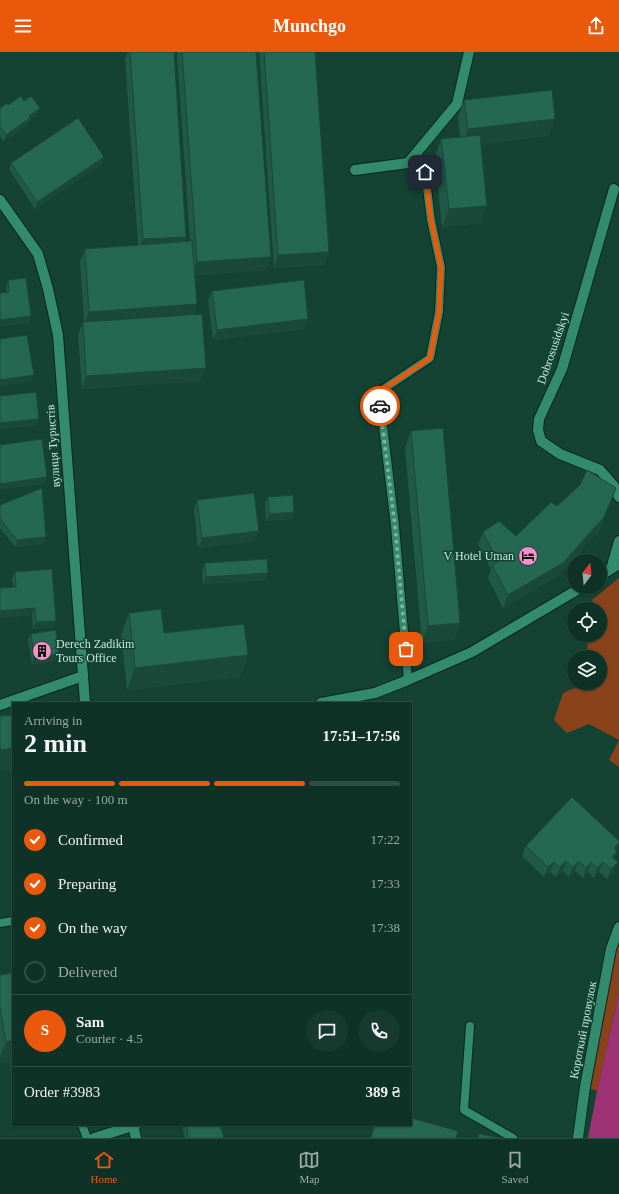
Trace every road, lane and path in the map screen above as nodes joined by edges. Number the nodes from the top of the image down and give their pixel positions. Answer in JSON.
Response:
{"nodes":[{"id":1,"x":470,"y":52,"type":"edge"},
{"id":2,"x":355,"y":170,"type":"dead end"},
{"id":3,"x":425,"y":172,"type":"dead end"},
{"id":4,"x":614,"y":189,"type":"dead end"},
{"id":5,"x":0,"y":200,"type":"edge"},
{"id":6,"x":619,"y":497,"type":"edge"},
{"id":7,"x":619,"y":541,"type":"edge"},
{"id":8,"x":615,"y":566,"type":"edge"},
{"id":9,"x":570,"y":594,"type":"edge"},
{"id":10,"x":83,"y":676,"type":"junction"},
{"id":11,"x":408,"y":680,"type":"junction"},
{"id":12,"x":85,"y":702,"type":"edge"},
{"id":13,"x":326,"y":702,"type":"edge"},
{"id":14,"x":0,"y":705,"type":"edge"},
{"id":15,"x":12,"y":922,"type":"edge"},
{"id":16,"x":0,"y":923,"type":"edge"},
{"id":17,"x":619,"y":927,"type":"edge"},
{"id":18,"x":470,"y":1026,"type":"dead end"},
{"id":19,"x":82,"y":1126,"type":"edge"},
{"id":20,"x":131,"y":1126,"type":"edge"},
{"id":21,"x":134,"y":1126,"type":"edge"},
{"id":22,"x":87,"y":1138,"type":"edge"},
{"id":23,"x":94,"y":1138,"type":"edge"},
{"id":24,"x":136,"y":1138,"type":"edge"},
{"id":25,"x":513,"y":1138,"type":"edge"},
{"id":26,"x":578,"y":1138,"type":"edge"}],
"edges":[{"from":1,"to":2,"type":"street"},
{"from":3,"to":11,"type":"lane"},
{"from":4,"to":6,"type":"street","name":"Dobrosusidskyi"},
{"from":5,"to":10,"type":"street","name":"вулиця Туристів"},
{"from":7,"to":8,"type":"street"},
{"from":9,"to":11,"type":"street"},
{"from":10,"to":12,"type":"street","name":"вулиця Туристів"},
{"from":10,"to":14,"type":"street"},
{"from":11,"to":13,"type":"street"},
{"from":15,"to":16,"type":"lane"},
{"from":17,"to":26,"type":"street","name":"Короткий провулок"},
{"from":18,"to":25,"type":"lane"},
{"from":19,"to":22,"type":"lane"},
{"from":20,"to":23,"type":"street"},
{"from":21,"to":24,"type":"street"}]}
